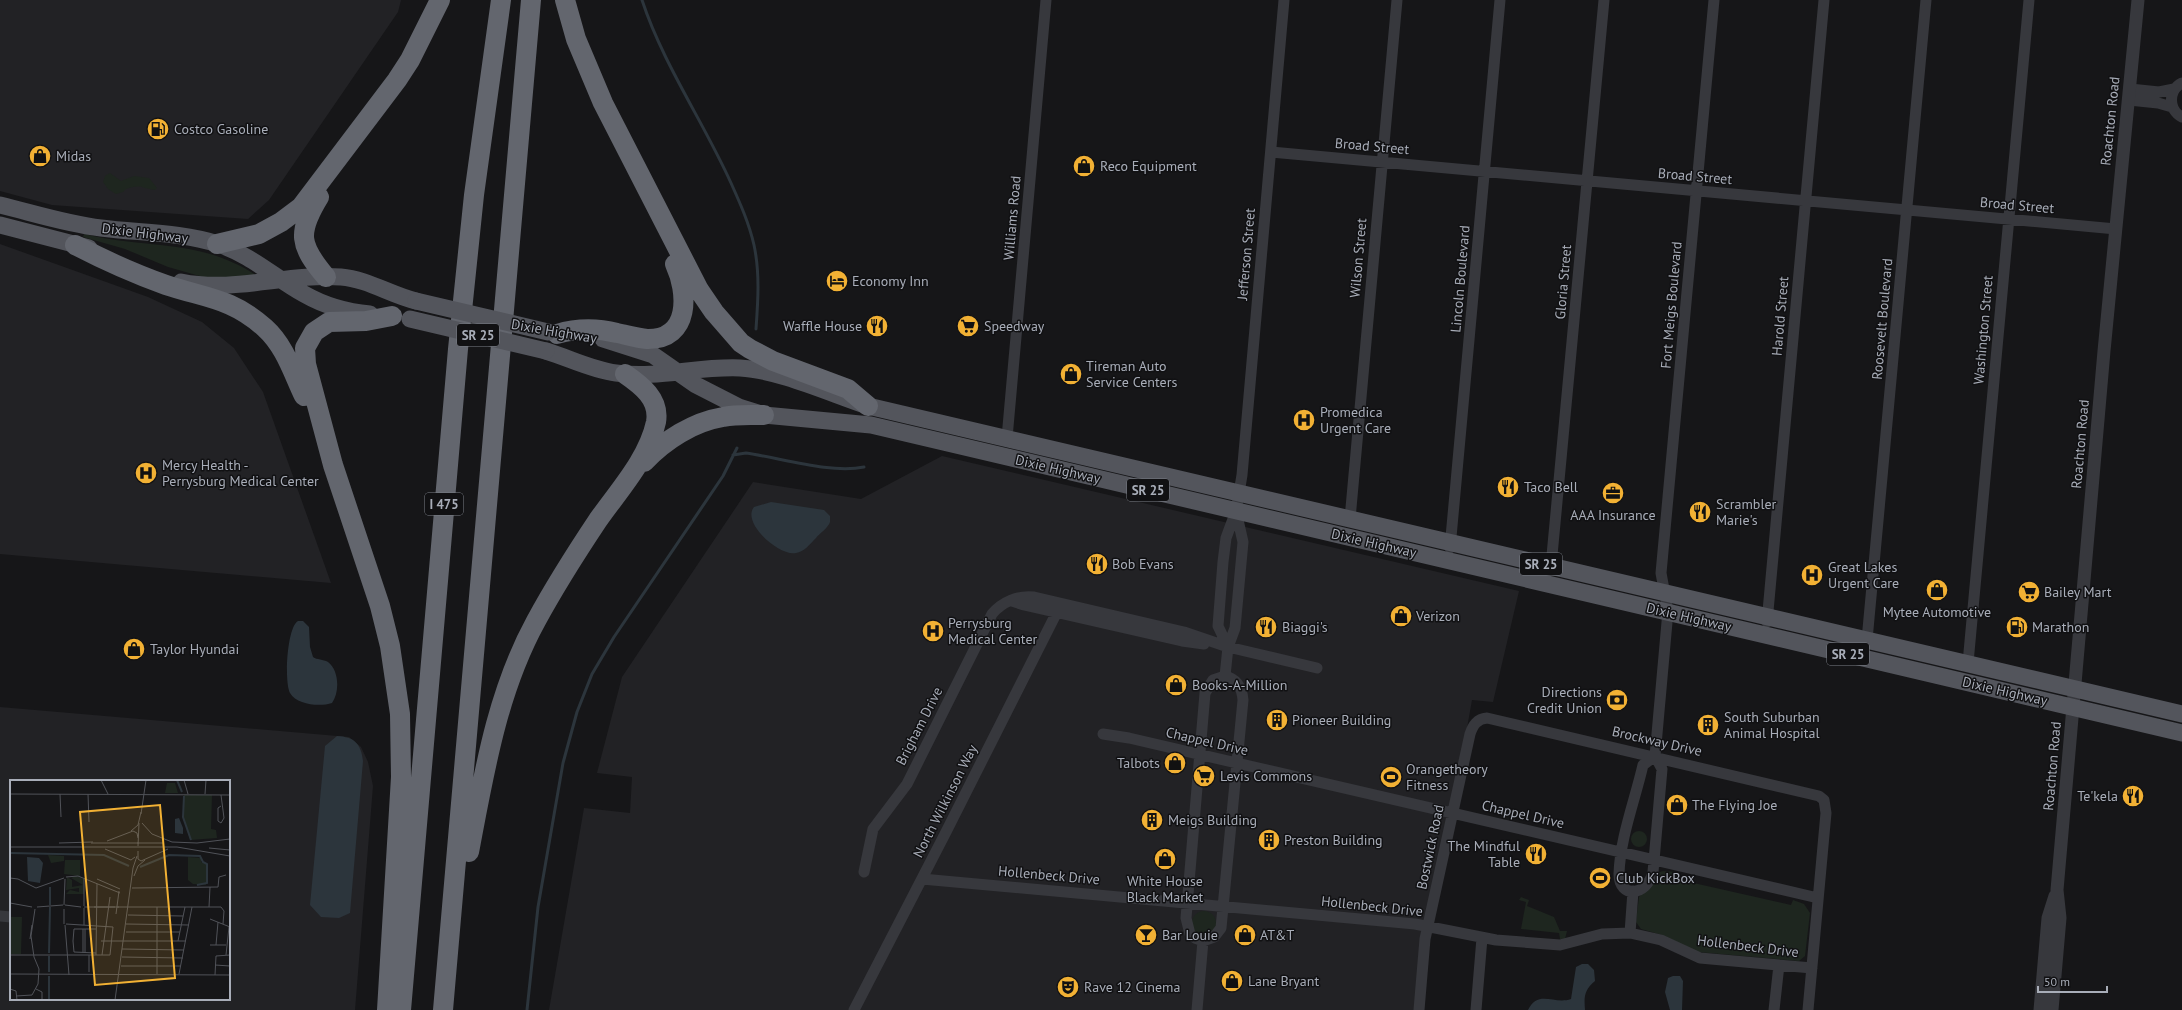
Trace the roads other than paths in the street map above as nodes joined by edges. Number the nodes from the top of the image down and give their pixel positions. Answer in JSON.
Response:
{"nodes":[{"id":1,"x":440,"y":0,"type":"edge"},
{"id":2,"x":490,"y":0,"type":"edge"},
{"id":3,"x":500,"y":0,"type":"edge"},
{"id":4,"x":531,"y":0,"type":"edge"},
{"id":5,"x":565,"y":0,"type":"edge"},
{"id":6,"x":1046,"y":0,"type":"edge"},
{"id":7,"x":1284,"y":0,"type":"edge"},
{"id":8,"x":1397,"y":0,"type":"edge"},
{"id":9,"x":1500,"y":0,"type":"edge"},
{"id":10,"x":1604,"y":0,"type":"edge"},
{"id":11,"x":1714,"y":0,"type":"edge"},
{"id":12,"x":1824,"y":0,"type":"edge"},
{"id":13,"x":1926,"y":0,"type":"edge"},
{"id":14,"x":2029,"y":0,"type":"edge"},
{"id":15,"x":2138,"y":0,"type":"edge"},
{"id":16,"x":585,"y":65,"type":"junction"},
{"id":17,"x":2178,"y":86,"type":"edge"},
{"id":18,"x":2129,"y":95,"type":"junction"},
{"id":19,"x":2172,"y":107,"type":"junction"},
{"id":20,"x":2182,"y":117,"type":"edge"},
{"id":21,"x":358,"y":134,"type":"junction"},
{"id":22,"x":1271,"y":152,"type":"junction"},
{"id":23,"x":1382,"y":162,"type":"junction"},
{"id":24,"x":1484,"y":172,"type":"junction"},
{"id":25,"x":1587,"y":181,"type":"junction"},
{"id":26,"x":1696,"y":191,"type":"junction"},
{"id":27,"x":1806,"y":201,"type":"junction"},
{"id":28,"x":0,"y":205,"type":"edge"},
{"id":29,"x":1907,"y":210,"type":"junction"},
{"id":30,"x":0,"y":214,"type":"edge"},
{"id":31,"x":55,"y":218,"type":"junction"},
{"id":32,"x":2008,"y":220,"type":"junction"},
{"id":33,"x":0,"y":225,"type":"edge"},
{"id":34,"x":2116,"y":229,"type":"junction"},
{"id":35,"x":75,"y":244,"type":"junction"},
{"id":36,"x":217,"y":244,"type":"junction"},
{"id":37,"x":326,"y":276,"type":"junction"},
{"id":38,"x":283,"y":280,"type":"junction"},
{"id":39,"x":401,"y":317,"type":"junction"},
{"id":40,"x":552,"y":333,"type":"junction"},
{"id":41,"x":458,"y":349,"type":"junction"},
{"id":42,"x":680,"y":373,"type":"junction"},
{"id":43,"x":625,"y":374,"type":"junction"},
{"id":44,"x":868,"y":406,"type":"junction"},
{"id":45,"x":764,"y":415,"type":"junction"},
{"id":46,"x":1007,"y":438,"type":"junction"},
{"id":47,"x":333,"y":465,"type":"junction"},
{"id":48,"x":630,"y":476,"type":"junction"},
{"id":49,"x":1238,"y":492,"type":"junction"},
{"id":50,"x":1236,"y":511,"type":"junction"},
{"id":51,"x":1350,"y":519,"type":"junction"},
{"id":52,"x":1450,"y":542,"type":"junction"},
{"id":53,"x":1449,"y":560,"type":"junction"},
{"id":54,"x":1551,"y":566,"type":"junction"},
{"id":55,"x":1664,"y":593,"type":"junction"},
{"id":56,"x":1059,"y":608,"type":"junction"},
{"id":57,"x":1668,"y":612,"type":"junction"},
{"id":58,"x":1768,"y":616,"type":"junction"},
{"id":59,"x":1766,"y":635,"type":"junction"},
{"id":60,"x":1867,"y":640,"type":"junction"},
{"id":61,"x":1228,"y":647,"type":"junction"},
{"id":62,"x":1968,"y":664,"type":"junction"},
{"id":63,"x":1317,"y":668,"type":"dead end"},
{"id":64,"x":1225,"y":676,"type":"junction"},
{"id":65,"x":2075,"y":688,"type":"junction"},
{"id":66,"x":2073,"y":707,"type":"junction"},
{"id":67,"x":2182,"y":714,"type":"edge"},
{"id":68,"x":1480,"y":719,"type":"joint"},
{"id":69,"x":2182,"y":733,"type":"edge"},
{"id":70,"x":1104,"y":734,"type":"dead end"},
{"id":71,"x":1200,"y":754,"type":"junction"},
{"id":72,"x":1655,"y":756,"type":"junction"},
{"id":73,"x":1238,"y":763,"type":"junction"},
{"id":74,"x":1452,"y":813,"type":"junction"},
{"id":75,"x":1621,"y":853,"type":"junction"},
{"id":76,"x":1653,"y":860,"type":"junction"},
{"id":77,"x":864,"y":872,"type":"dead end"},
{"id":78,"x":922,"y":879,"type":"junction"},
{"id":79,"x":2057,"y":890,"type":"junction"},
{"id":80,"x":1633,"y":891,"type":"junction"},
{"id":81,"x":1818,"y":898,"type":"junction"},
{"id":82,"x":1187,"y":903,"type":"junction"},
{"id":83,"x":1223,"y":906,"type":"junction"},
{"id":84,"x":0,"y":916,"type":"edge"},
{"id":85,"x":10,"y":917,"type":"edge"},
{"id":86,"x":1428,"y":926,"type":"junction"},
{"id":87,"x":1630,"y":933,"type":"junction"},
{"id":88,"x":1482,"y":938,"type":"junction"},
{"id":89,"x":1203,"y":941,"type":"junction"},
{"id":90,"x":1779,"y":965,"type":"junction"},
{"id":91,"x":1812,"y":968,"type":"junction"},
{"id":92,"x":387,"y":1010,"type":"edge"},
{"id":93,"x":401,"y":1010,"type":"edge"},
{"id":94,"x":443,"y":1010,"type":"edge"},
{"id":95,"x":854,"y":1010,"type":"edge"},
{"id":96,"x":1196,"y":1010,"type":"edge"},
{"id":97,"x":1419,"y":1010,"type":"edge"},
{"id":98,"x":1476,"y":1010,"type":"edge"},
{"id":99,"x":1774,"y":1010,"type":"edge"},
{"id":100,"x":1808,"y":1010,"type":"edge"},
{"id":101,"x":2040,"y":1010,"type":"edge"},
{"id":102,"x":2052,"y":1010,"type":"edge"}],
"edges":[{"from":1,"to":21,"type":"highway"},
{"from":2,"to":41,"type":"highway"},
{"from":3,"to":41,"type":"highway","number":"I 475"},
{"from":4,"to":94,"type":"highway"},
{"from":5,"to":16,"type":"highway"},
{"from":6,"to":46,"type":"street","name":"Williams Road"},
{"from":7,"to":22,"type":"street","name":"Jefferson Street"},
{"from":8,"to":23,"type":"street","name":"Wilson Street"},
{"from":9,"to":24,"type":"street","name":"Lincoln Boulevard"},
{"from":10,"to":25,"type":"street","name":"Gloria Street"},
{"from":11,"to":26,"type":"street","name":"Fort Meigs Boulevard"},
{"from":12,"to":27,"type":"street","name":"Harold Street"},
{"from":13,"to":29,"type":"street","name":"Roosevelt Boulevard"},
{"from":14,"to":32,"type":"street","name":"Washington Street"},
{"from":15,"to":18,"type":"street","name":"Roachton Road"},
{"from":16,"to":40,"type":"highway"},
{"from":16,"to":44,"type":"highway"},
{"from":17,"to":18,"type":"street"},
{"from":17,"to":19,"type":"street"},
{"from":18,"to":19,"type":"street"},
{"from":18,"to":34,"type":"street","name":"Roachton Road"},
{"from":19,"to":20,"type":"street"},
{"from":21,"to":36,"type":"highway"},
{"from":21,"to":37,"type":"highway"},
{"from":22,"to":23,"type":"street","name":"Broad Street"},
{"from":22,"to":49,"type":"street","name":"Jefferson Street"},
{"from":23,"to":24,"type":"street","name":"Broad Street"},
{"from":23,"to":51,"type":"street","name":"Wilson Street"},
{"from":24,"to":25,"type":"street","name":"Broad Street"},
{"from":24,"to":52,"type":"street","name":"Lincoln Boulevard"},
{"from":25,"to":26,"type":"street","name":"Broad Street"},
{"from":25,"to":54,"type":"street","name":"Gloria Street"},
{"from":26,"to":27,"type":"street","name":"Broad Street"},
{"from":26,"to":55,"type":"street","name":"Fort Meigs Boulevard"},
{"from":27,"to":29,"type":"street","name":"Broad Street"},
{"from":27,"to":58,"type":"street","name":"Harold Street"},
{"from":28,"to":31,"type":"main road","name":"Dixie Highway"},
{"from":29,"to":32,"type":"street","name":"Broad Street"},
{"from":29,"to":60,"type":"street","name":"Roosevelt Boulevard"},
{"from":30,"to":31,"type":"main road"},
{"from":31,"to":36,"type":"main road","name":"Dixie Highway"},
{"from":32,"to":34,"type":"street","name":"Broad Street"},
{"from":32,"to":62,"type":"street","name":"Washington Street"},
{"from":33,"to":35,"type":"main road","name":"Dixie Highway"},
{"from":34,"to":65,"type":"street","name":"Roachton Road"},
{"from":35,"to":38,"type":"main road","name":"Dixie Highway"},
{"from":35,"to":47,"type":"highway"},
{"from":36,"to":38,"type":"main road","name":"Dixie Highway","number":"SR 25"},
{"from":37,"to":38,"type":"main road","name":"Dixie Highway"},
{"from":37,"to":40,"type":"main road","name":"Dixie Highway","bridge":true},
{"from":38,"to":39,"type":"main road","name":"Dixie Highway","number":"SR 25"},
{"from":39,"to":43,"type":"main road","name":"Dixie Highway","number":"SR 25","bridge":true},
{"from":39,"to":47,"type":"highway"},
{"from":40,"to":42,"type":"main road","name":"Dixie Highway","number":"SR 25"},
{"from":41,"to":93,"type":"highway","number":"I 475"},
{"from":42,"to":43,"type":"main road","name":"Dixie Highway","number":"SR 25"},
{"from":42,"to":44,"type":"main road","name":"Dixie Highway","number":"SR 25"},
{"from":42,"to":45,"type":"main road","name":"Dixie Highway","number":"SR 25"},
{"from":43,"to":48,"type":"highway"},
{"from":44,"to":46,"type":"main road","name":"Dixie Highway","number":"SR 25"},
{"from":45,"to":48,"type":"highway"},
{"from":45,"to":50,"type":"main road","name":"Dixie Highway","number":"SR 25"},
{"from":46,"to":49,"type":"main road","name":"Dixie Highway","number":"SR 25"},
{"from":47,"to":92,"type":"highway"},
{"from":48,"to":94,"type":"highway"},
{"from":49,"to":50,"type":"street","name":"Jefferson Street"},
{"from":49,"to":51,"type":"main road","name":"Dixie Highway","number":"SR 25"},
{"from":50,"to":53,"type":"main road","name":"Dixie Highway","number":"SR 25"},
{"from":50,"to":61,"type":"street"},
{"from":50,"to":61,"type":"street"},
{"from":51,"to":52,"type":"main road","name":"Dixie Highway","number":"SR 25"},
{"from":52,"to":53,"type":"street","name":"Lincoln Boulevard"},
{"from":52,"to":54,"type":"main road","name":"Dixie Highway","number":"SR 25"},
{"from":53,"to":57,"type":"main road","name":"Dixie Highway","number":"SR 25"},
{"from":54,"to":55,"type":"main road","name":"Dixie Highway","number":"SR 25"},
{"from":55,"to":57,"type":"street","name":"Fort Meigs Boulevard"},
{"from":55,"to":58,"type":"main road","name":"Dixie Highway","number":"SR 25"},
{"from":56,"to":61,"type":"street","name":"Brigham Drive"},
{"from":56,"to":77,"type":"street","name":"Brigham Drive"},
{"from":56,"to":78,"type":"street","name":"North Wilkinson Way"},
{"from":57,"to":59,"type":"main road","name":"Dixie Highway","number":"SR 25"},
{"from":57,"to":72,"type":"street","name":"Fort Meigs Boulevard"},
{"from":58,"to":59,"type":"street","name":"Harold Street"},
{"from":58,"to":60,"type":"main road","name":"Dixie Highway","number":"SR 25"},
{"from":59,"to":66,"type":"main road","name":"Dixie Highway","number":"SR 25"},
{"from":60,"to":62,"type":"main road","name":"Dixie Highway","number":"SR 25"},
{"from":61,"to":63,"type":"street","name":"Brigham Drive"},
{"from":61,"to":64,"type":"street"},
{"from":62,"to":65,"type":"main road","name":"Dixie Highway","number":"SR 25"},
{"from":64,"to":71,"type":"street"},
{"from":64,"to":73,"type":"street"},
{"from":65,"to":66,"type":"street","name":"Roachton Road"},
{"from":65,"to":67,"type":"main road","number":"SR 25"},
{"from":66,"to":69,"type":"main road","number":"SR 25"},
{"from":66,"to":79,"type":"street","name":"Roachton Road"},
{"from":68,"to":72,"type":"street","name":"Brockway Drive"},
{"from":68,"to":74,"type":"street","name":"Bostwick Road"},
{"from":70,"to":71,"type":"street","name":"Chappel Drive"},
{"from":71,"to":73,"type":"street","name":"Chappel Drive"},
{"from":71,"to":82,"type":"street"},
{"from":72,"to":75,"type":"street"},
{"from":72,"to":76,"type":"street"},
{"from":72,"to":81,"type":"street","name":"Brockway Drive"},
{"from":73,"to":74,"type":"street","name":"Chappel Drive"},
{"from":73,"to":83,"type":"street"},
{"from":74,"to":75,"type":"street","name":"Chappel Drive"},
{"from":74,"to":86,"type":"street","name":"Bostwick Road"},
{"from":75,"to":76,"type":"street","name":"Chappel Drive"},
{"from":75,"to":80,"type":"street"},
{"from":76,"to":80,"type":"street"},
{"from":76,"to":81,"type":"street","name":"Chappel Drive"},
{"from":78,"to":82,"type":"street","name":"Hollenbeck Drive"},
{"from":78,"to":95,"type":"street","name":"North Wilkinson Way"},
{"from":79,"to":101,"type":"street","name":"Roachton Road"},
{"from":79,"to":102,"type":"street","name":"Roachton Road"},
{"from":80,"to":87,"type":"street"},
{"from":81,"to":91,"type":"street"},
{"from":82,"to":83,"type":"street","name":"Hollenbeck Drive"},
{"from":82,"to":89,"type":"street"},
{"from":83,"to":86,"type":"street","name":"Hollenbeck Drive"},
{"from":83,"to":89,"type":"street"},
{"from":84,"to":85,"type":"street"},
{"from":86,"to":88,"type":"street","name":"Hollenbeck Drive"},
{"from":86,"to":97,"type":"street","name":"Bostwick Road"},
{"from":87,"to":88,"type":"street","name":"Hollenbeck Drive"},
{"from":87,"to":90,"type":"street","name":"Hollenbeck Drive"},
{"from":88,"to":98,"type":"street"},
{"from":89,"to":96,"type":"street"},
{"from":90,"to":91,"type":"street","name":"Hollenbeck Drive"},
{"from":90,"to":99,"type":"street"},
{"from":91,"to":100,"type":"street"}]}
